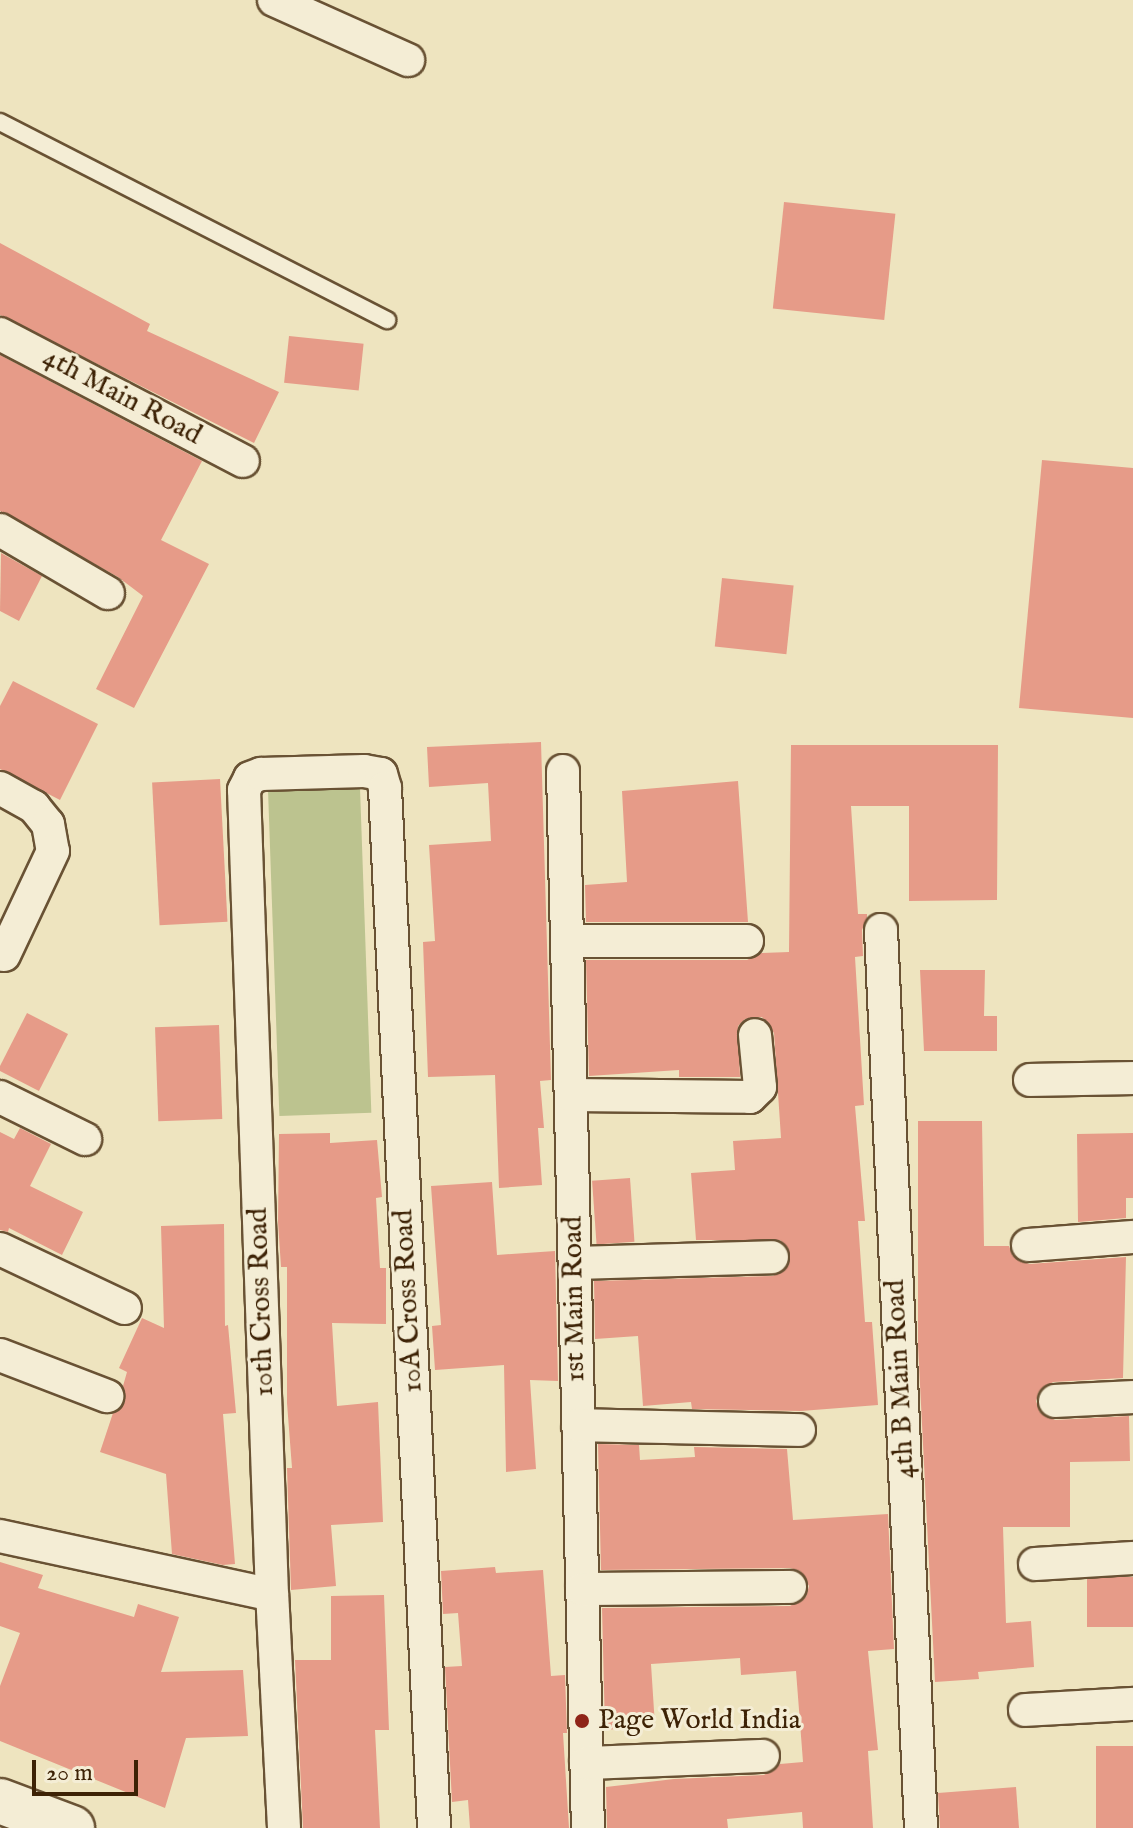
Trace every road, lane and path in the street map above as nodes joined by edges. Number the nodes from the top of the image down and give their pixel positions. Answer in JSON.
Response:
{"nodes":[{"id":1,"x":274,"y":0,"type":"edge"},
{"id":2,"x":408,"y":60,"type":"dead end"},
{"id":3,"x":0,"y":122,"type":"edge"},
{"id":4,"x":387,"y":320,"type":"dead end"},
{"id":5,"x":0,"y":334,"type":"edge"},
{"id":6,"x":243,"y":461,"type":"dead end"},
{"id":7,"x":0,"y":530,"type":"edge"},
{"id":8,"x":108,"y":593,"type":"dead end"},
{"id":9,"x":563,"y":771,"type":"dead end"},
{"id":10,"x":381,"y":774,"type":"joint"},
{"id":11,"x":0,"y":788,"type":"edge"},
{"id":12,"x":881,"y":930,"type":"dead end"},
{"id":13,"x":567,"y":941,"type":"junction"},
{"id":14,"x":747,"y":941,"type":"dead end"},
{"id":15,"x":4,"y":955,"type":"dead end"},
{"id":16,"x":755,"y":1035,"type":"dead end"},
{"id":17,"x":1133,"y":1078,"type":"edge"},
{"id":18,"x":1030,"y":1080,"type":"dead end"},
{"id":19,"x":571,"y":1095,"type":"junction"},
{"id":20,"x":0,"y":1097,"type":"edge"},
{"id":21,"x":85,"y":1139,"type":"dead end"},
{"id":22,"x":1133,"y":1237,"type":"edge"},
{"id":23,"x":1028,"y":1245,"type":"dead end"},
{"id":24,"x":0,"y":1249,"type":"edge"},
{"id":25,"x":772,"y":1257,"type":"dead end"},
{"id":26,"x":575,"y":1263,"type":"junction"},
{"id":27,"x":125,"y":1308,"type":"dead end"},
{"id":28,"x":0,"y":1355,"type":"edge"},
{"id":29,"x":107,"y":1396,"type":"dead end"},
{"id":30,"x":1133,"y":1397,"type":"edge"},
{"id":31,"x":1055,"y":1401,"type":"dead end"},
{"id":32,"x":578,"y":1425,"type":"junction"},
{"id":33,"x":799,"y":1430,"type":"dead end"},
{"id":34,"x":0,"y":1536,"type":"edge"},
{"id":35,"x":1133,"y":1558,"type":"edge"},
{"id":36,"x":1035,"y":1564,"type":"dead end"},
{"id":37,"x":790,"y":1587,"type":"dead end"},
{"id":38,"x":582,"y":1589,"type":"junction"},
{"id":39,"x":272,"y":1595,"type":"junction"},
{"id":40,"x":1133,"y":1704,"type":"edge"},
{"id":41,"x":1025,"y":1710,"type":"dead end"},
{"id":42,"x":763,"y":1756,"type":"dead end"},
{"id":43,"x":586,"y":1763,"type":"junction"},
{"id":44,"x":0,"y":1801,"type":"edge"},
{"id":45,"x":64,"y":1826,"type":"edge"},
{"id":46,"x":284,"y":1828,"type":"edge"},
{"id":47,"x":434,"y":1828,"type":"edge"},
{"id":48,"x":588,"y":1828,"type":"edge"},
{"id":49,"x":921,"y":1828,"type":"edge"}],
"edges":[{"from":1,"to":2,"type":"street"},
{"from":3,"to":4,"type":"lane"},
{"from":5,"to":6,"type":"street","name":"4th Main Road"},
{"from":7,"to":8,"type":"street"},
{"from":9,"to":13,"type":"street","name":"1st Main Road"},
{"from":10,"to":39,"type":"street","name":"10th Cross Road"},
{"from":10,"to":47,"type":"street","name":"10A Cross Road"},
{"from":11,"to":15,"type":"street"},
{"from":12,"to":49,"type":"street","name":"4th B Main Road"},
{"from":13,"to":14,"type":"street"},
{"from":13,"to":19,"type":"street","name":"1st Main Road"},
{"from":16,"to":19,"type":"street"},
{"from":17,"to":18,"type":"street"},
{"from":19,"to":26,"type":"street","name":"1st Main Road"},
{"from":20,"to":21,"type":"street"},
{"from":22,"to":23,"type":"street"},
{"from":24,"to":27,"type":"street"},
{"from":25,"to":26,"type":"street"},
{"from":26,"to":32,"type":"street","name":"1st Main Road"},
{"from":28,"to":29,"type":"street"},
{"from":30,"to":31,"type":"street"},
{"from":32,"to":33,"type":"street"},
{"from":32,"to":38,"type":"street","name":"1st Main Road"},
{"from":34,"to":39,"type":"street"},
{"from":35,"to":36,"type":"street"},
{"from":37,"to":38,"type":"street"},
{"from":38,"to":43,"type":"street","name":"1st Main Road"},
{"from":39,"to":46,"type":"street","name":"10th Cross Road"},
{"from":40,"to":41,"type":"street"},
{"from":42,"to":43,"type":"street"},
{"from":43,"to":48,"type":"street","name":"1st Main Road"},
{"from":44,"to":45,"type":"main road"}]}
